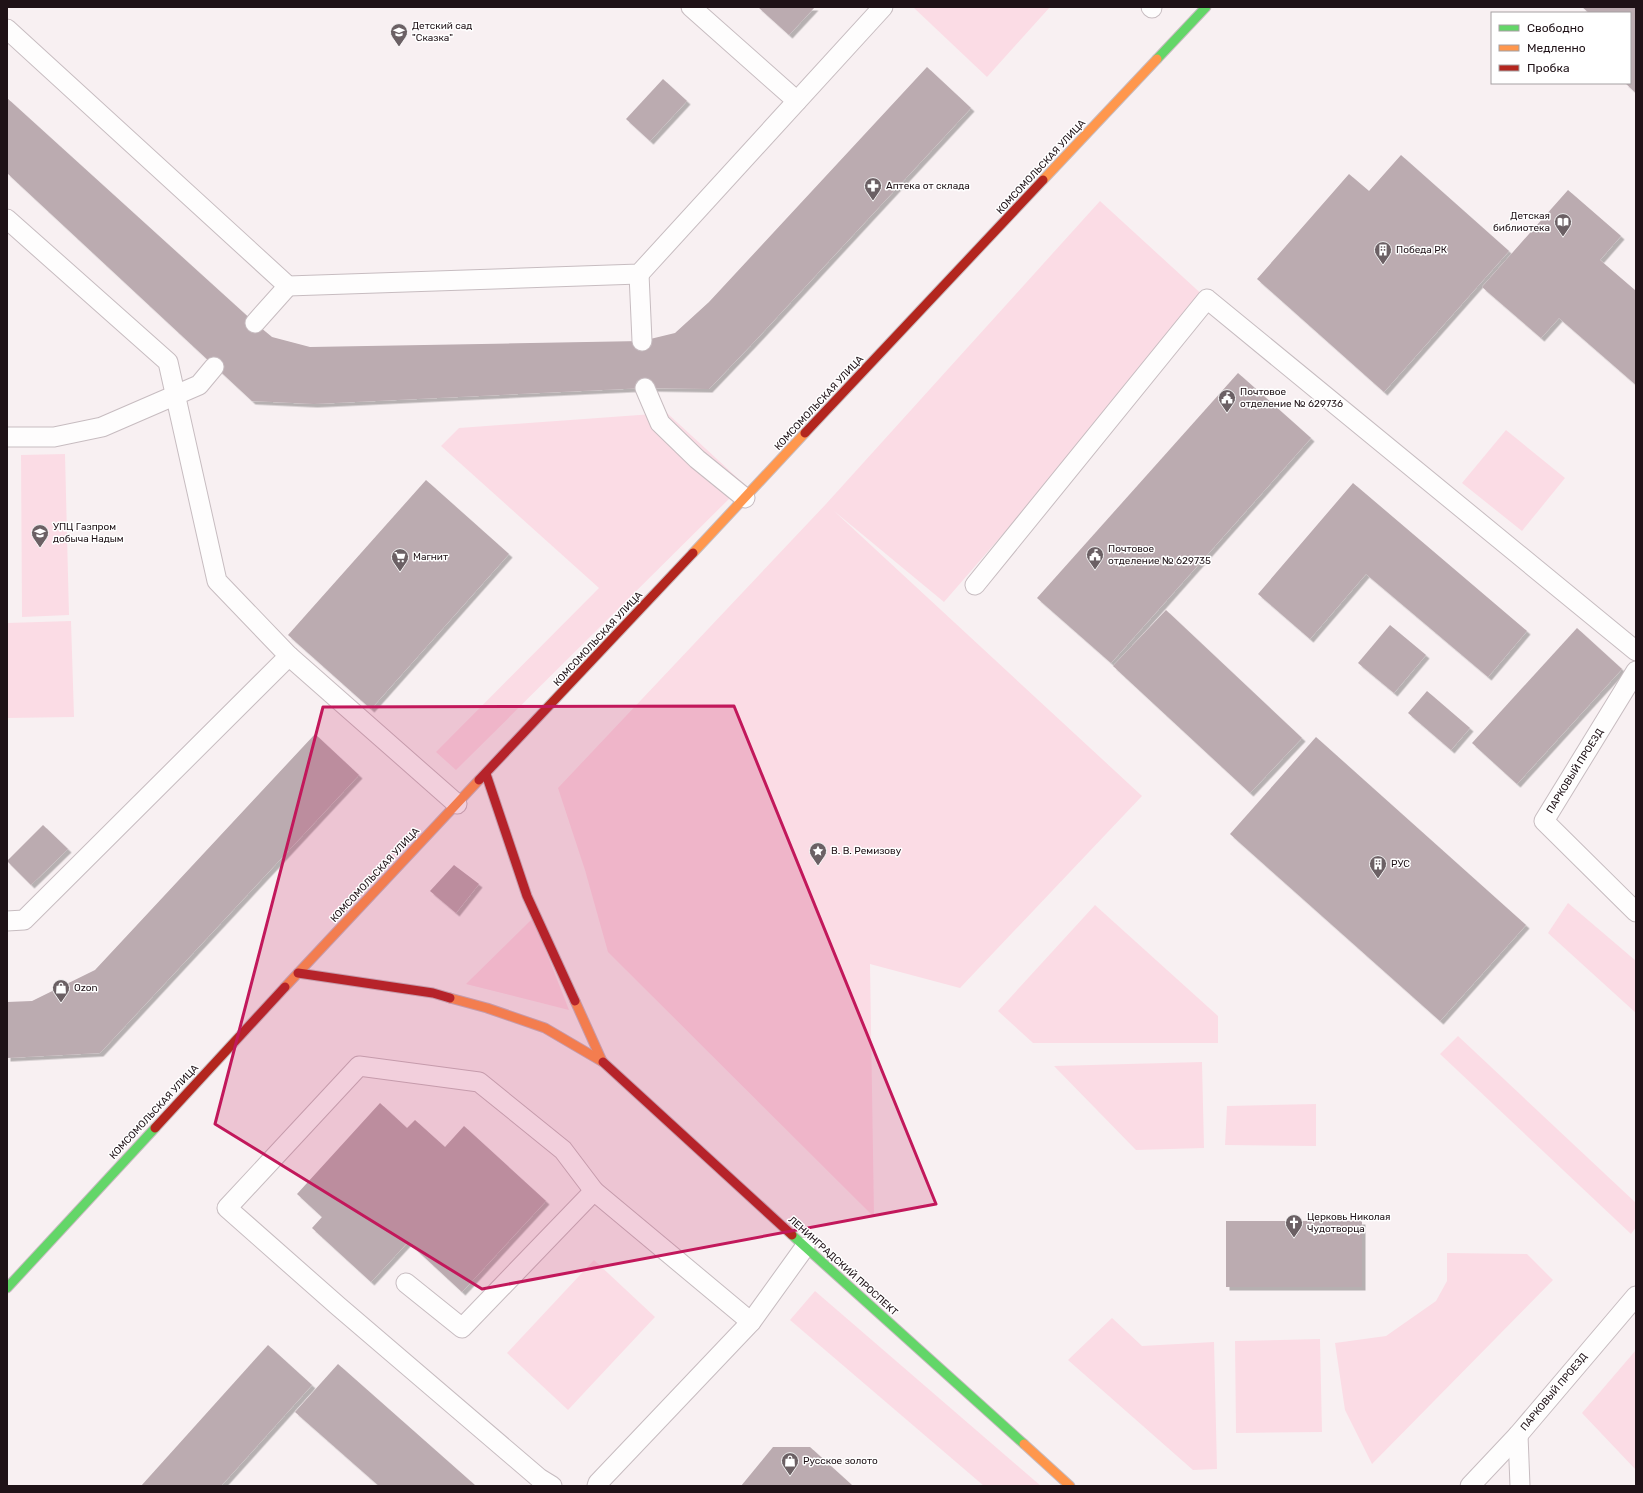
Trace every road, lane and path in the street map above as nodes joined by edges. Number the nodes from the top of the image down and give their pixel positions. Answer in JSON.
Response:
{"nodes":[{"id":1,"x":691,"y":7,"type":"edge"},
{"id":2,"x":883,"y":7,"type":"edge"},
{"id":3,"x":1206,"y":7,"type":"edge"},
{"id":4,"x":7,"y":29,"type":"edge"},
{"id":5,"x":797,"y":101,"type":"junction"},
{"id":6,"x":7,"y":219,"type":"edge"},
{"id":7,"x":639,"y":274,"type":"junction"},
{"id":8,"x":288,"y":286,"type":"junction"},
{"id":9,"x":255,"y":323,"type":"dead end"},
{"id":10,"x":642,"y":341,"type":"dead end"},
{"id":11,"x":214,"y":367,"type":"dead end"},
{"id":12,"x":645,"y":388,"type":"dead end"},
{"id":13,"x":175,"y":396,"type":"junction"},
{"id":14,"x":7,"y":438,"type":"edge"},
{"id":15,"x":745,"y":498,"type":"junction"},
{"id":16,"x":975,"y":585,"type":"dead end"},
{"id":17,"x":1636,"y":651,"type":"edge"},
{"id":18,"x":289,"y":656,"type":"junction"},
{"id":19,"x":1636,"y":671,"type":"edge"},
{"id":20,"x":486,"y":774,"type":"junction"},
{"id":21,"x":456,"y":804,"type":"junction"},
{"id":22,"x":1636,"y":912,"type":"edge"},
{"id":23,"x":7,"y":921,"type":"edge"},
{"id":24,"x":298,"y":973,"type":"junction"},
{"id":25,"x":602,"y":1061,"type":"junction"},
{"id":26,"x":594,"y":1191,"type":"junction"},
{"id":27,"x":805,"y":1247,"type":"junction"},
{"id":28,"x":406,"y":1283,"type":"dead end"},
{"id":29,"x":7,"y":1288,"type":"edge"},
{"id":30,"x":1636,"y":1296,"type":"edge"},
{"id":31,"x":751,"y":1322,"type":"junction"},
{"id":32,"x":1518,"y":1435,"type":"junction"},
{"id":33,"x":552,"y":1486,"type":"edge"},
{"id":34,"x":598,"y":1486,"type":"edge"},
{"id":35,"x":1070,"y":1486,"type":"edge"},
{"id":36,"x":1470,"y":1486,"type":"edge"},
{"id":37,"x":1520,"y":1486,"type":"edge"}],
"edges":[{"from":1,"to":5,"type":"lane"},
{"from":2,"to":5,"type":"lane"},
{"from":3,"to":15,"type":"street","name":"КОМСОМОЛЬСКАЯ УЛИЦА"},
{"from":4,"to":8,"type":"lane"},
{"from":5,"to":7,"type":"lane"},
{"from":6,"to":13,"type":"lane"},
{"from":7,"to":8,"type":"lane"},
{"from":7,"to":10,"type":"lane"},
{"from":8,"to":9,"type":"lane"},
{"from":11,"to":13,"type":"lane"},
{"from":12,"to":15,"type":"lane"},
{"from":13,"to":14,"type":"lane"},
{"from":13,"to":18,"type":"lane"},
{"from":15,"to":20,"type":"street","name":"КОМСОМОЛЬСКАЯ УЛИЦА"},
{"from":16,"to":17,"type":"lane"},
{"from":18,"to":21,"type":"lane"},
{"from":18,"to":23,"type":"lane"},
{"from":19,"to":22,"type":"lane","name":"ПАРКОВЫЙ ПРОЕЗД"},
{"from":20,"to":21,"type":"street","name":"КОМСОМОЛЬСКАЯ УЛИЦА"},
{"from":20,"to":25,"type":"street"},
{"from":21,"to":24,"type":"street","name":"КОМСОМОЛЬСКАЯ УЛИЦА"},
{"from":24,"to":25,"type":"street"},
{"from":24,"to":29,"type":"street","name":"КОМСОМОЛЬСКАЯ УЛИЦА"},
{"from":25,"to":27,"type":"street","name":"ЛЕНИНГРАДСКИЙ ПРОСПЕКТ"},
{"from":26,"to":28,"type":"lane"},
{"from":26,"to":31,"type":"lane"},
{"from":26,"to":33,"type":"lane"},
{"from":27,"to":31,"type":"lane"},
{"from":27,"to":35,"type":"street","name":"ЛЕНИНГРАДСКИЙ ПРОСПЕКТ"},
{"from":30,"to":32,"type":"lane","name":"ПАРКОВЫЙ ПРОЕЗД"},
{"from":31,"to":34,"type":"lane"},
{"from":32,"to":36,"type":"lane","name":"ПАРКОВЫЙ ПРОЕЗД"},
{"from":32,"to":37,"type":"lane"}]}
